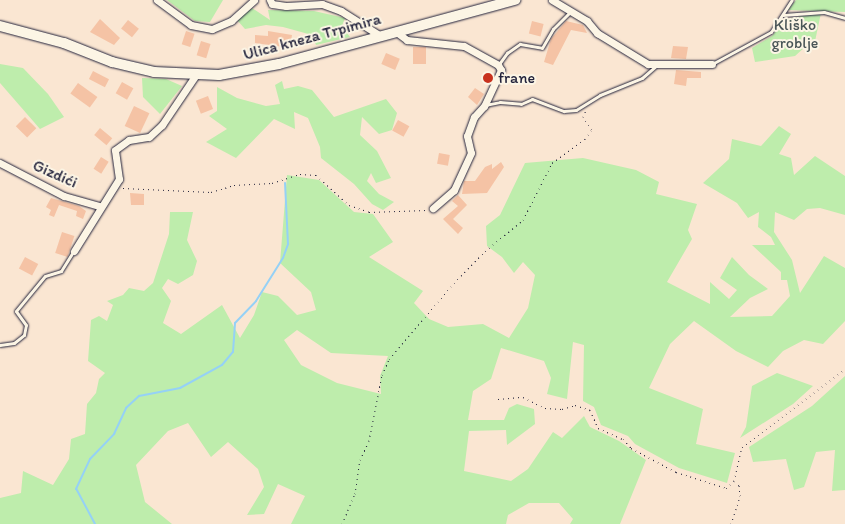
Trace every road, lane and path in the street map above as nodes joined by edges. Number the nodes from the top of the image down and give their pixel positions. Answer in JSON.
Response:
{"nodes":[{"id":1,"x":157,"y":0,"type":"edge"},
{"id":2,"x":254,"y":0,"type":"edge"},
{"id":3,"x":270,"y":0,"type":"edge"},
{"id":4,"x":515,"y":0,"type":"edge"},
{"id":5,"x":552,"y":0,"type":"edge"},
{"id":6,"x":792,"y":0,"type":"edge"},
{"id":7,"x":571,"y":11,"type":"junction"},
{"id":8,"x":783,"y":15,"type":"junction"},
{"id":9,"x":845,"y":18,"type":"edge"},
{"id":10,"x":0,"y":26,"type":"edge"},
{"id":11,"x":395,"y":31,"type":"junction"},
{"id":12,"x":379,"y":34,"type":"junction"},
{"id":13,"x":658,"y":64,"type":"junction"},
{"id":14,"x":712,"y":64,"type":"joint"},
{"id":15,"x":498,"y":65,"type":"junction"},
{"id":16,"x":195,"y":76,"type":"junction"},
{"id":17,"x":484,"y":106,"type":"junction"},
{"id":18,"x":587,"y":106,"type":"junction"},
{"id":19,"x":0,"y":164,"type":"edge"},
{"id":20,"x":112,"y":188,"type":"junction"},
{"id":21,"x":100,"y":206,"type":"junction"},
{"id":22,"x":433,"y":208,"type":"joint"},
{"id":23,"x":74,"y":251,"type":"joint"},
{"id":24,"x":0,"y":345,"type":"edge"},
{"id":25,"x":845,"y":369,"type":"edge"},
{"id":26,"x":498,"y":399,"type":"dead end"},
{"id":27,"x":734,"y":481,"type":"junction"},
{"id":28,"x":342,"y":524,"type":"edge"},
{"id":29,"x":731,"y":524,"type":"edge"}],
"edges":[{"from":1,"to":2,"type":"street"},
{"from":3,"to":12,"type":"street"},
{"from":4,"to":11,"type":"main road","name":"Ulica kneza Trpimira"},
{"from":5,"to":7,"type":"street"},
{"from":6,"to":8,"type":"lane"},
{"from":7,"to":13,"type":"street"},
{"from":7,"to":15,"type":"lane"},
{"from":8,"to":9,"type":"lane"},
{"from":8,"to":14,"type":"lane"},
{"from":10,"to":16,"type":"main road","name":"Ulica kneza Trpimira"},
{"from":11,"to":12,"type":"main road","name":"Ulica kneza Trpimira"},
{"from":11,"to":15,"type":"street"},
{"from":12,"to":16,"type":"main road","name":"Ulica kneza Trpimira"},
{"from":13,"to":14,"type":"street"},
{"from":13,"to":18,"type":"lane"},
{"from":15,"to":17,"type":"street"},
{"from":16,"to":20,"type":"street"},
{"from":17,"to":18,"type":"lane"},
{"from":17,"to":22,"type":"street"},
{"from":18,"to":28,"type":"path"},
{"from":19,"to":21,"type":"street","name":"Gizdići"},
{"from":20,"to":21,"type":"street"},
{"from":20,"to":22,"type":"path"},
{"from":21,"to":23,"type":"street"},
{"from":23,"to":24,"type":"lane"},
{"from":25,"to":27,"type":"path"},
{"from":26,"to":27,"type":"path"},
{"from":27,"to":29,"type":"path"}]}
